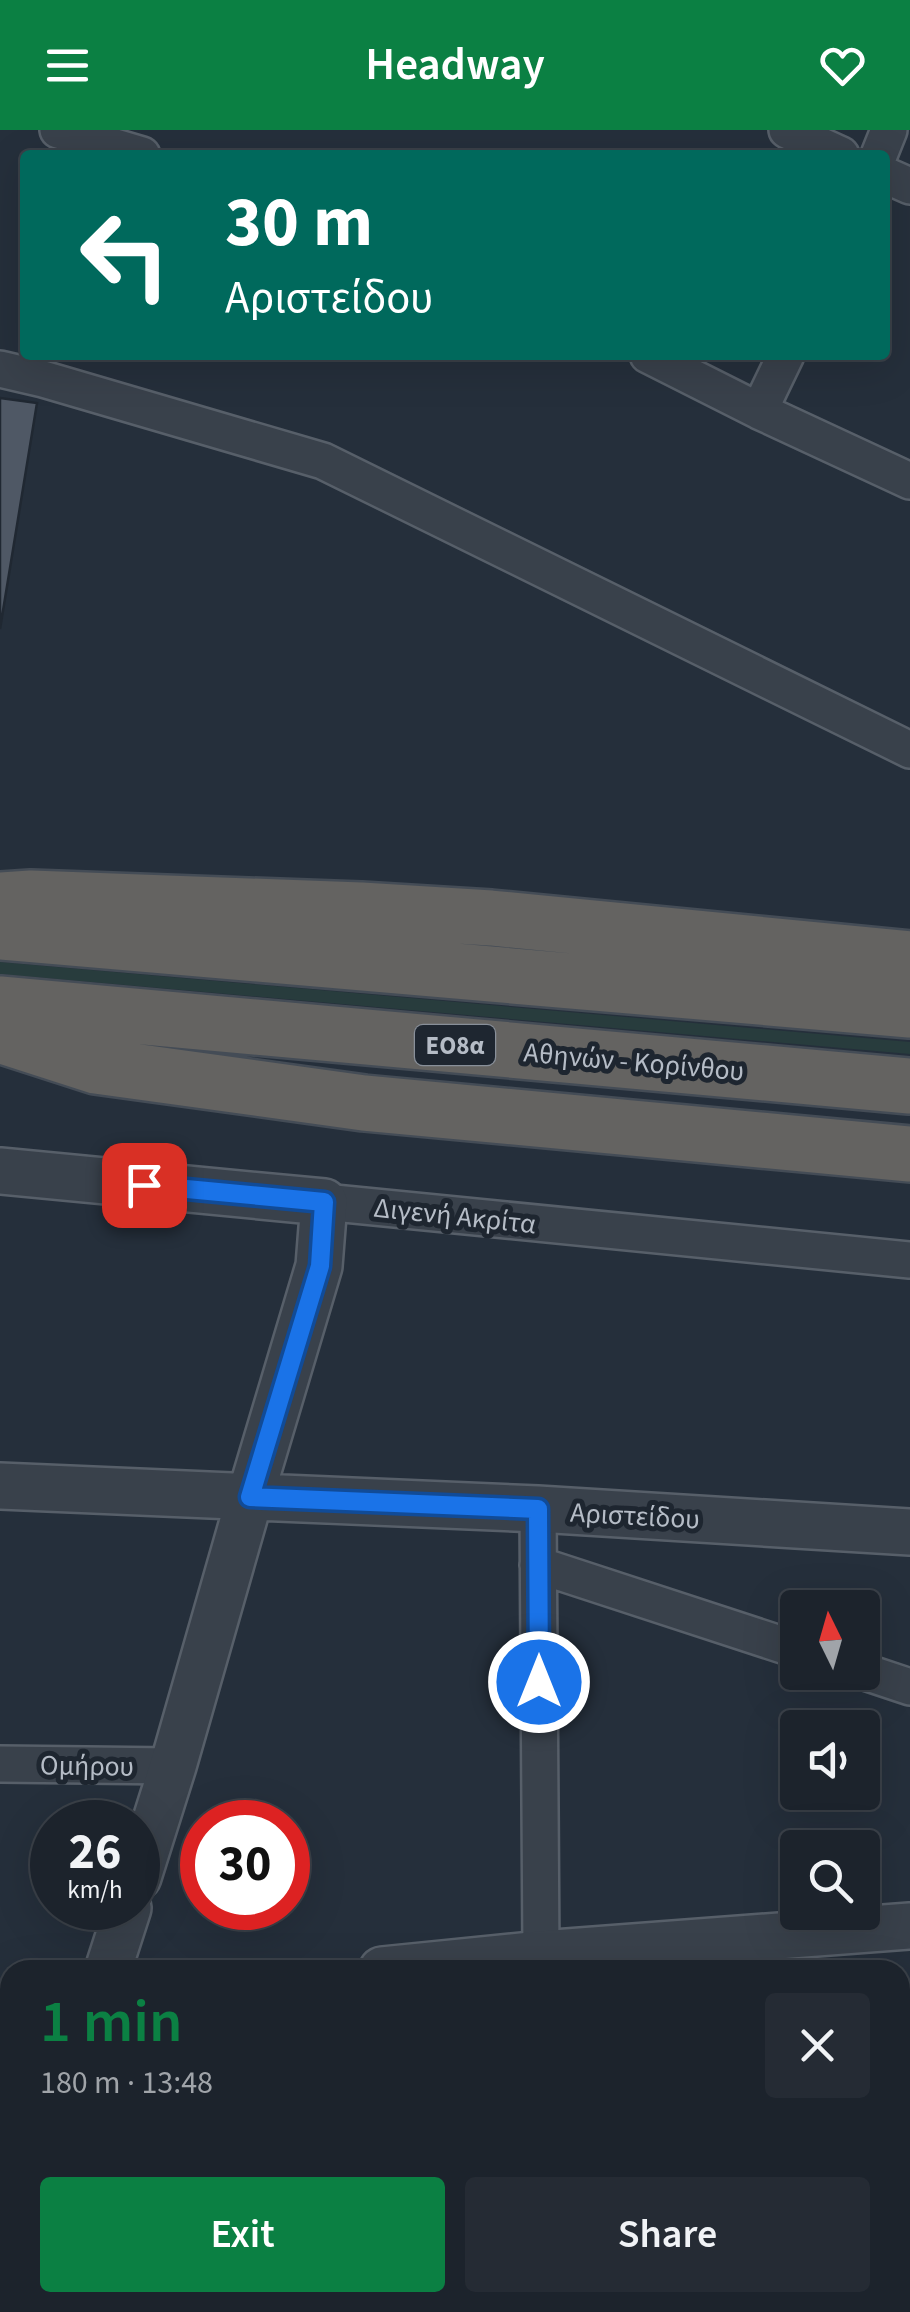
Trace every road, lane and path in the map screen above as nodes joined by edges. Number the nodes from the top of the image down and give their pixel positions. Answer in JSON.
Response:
{"nodes":[{"id":1,"x":58,"y":130,"type":"edge"},
{"id":2,"x":786,"y":130,"type":"edge"},
{"id":3,"x":125,"y":150,"type":"edge"},
{"id":4,"x":830,"y":150,"type":"edge"},
{"id":5,"x":658,"y":360,"type":"edge"},
{"id":6,"x":784,"y":360,"type":"edge"},
{"id":7,"x":0,"y":369,"type":"edge"},
{"id":8,"x":760,"y":411,"type":"junction"},
{"id":9,"x":910,"y":482,"type":"edge"},
{"id":10,"x":910,"y":750,"type":"edge"},
{"id":11,"x":0,"y":900,"type":"edge"},
{"id":12,"x":0,"y":932,"type":"edge"},
{"id":13,"x":910,"y":958,"type":"edge"},
{"id":14,"x":0,"y":1004,"type":"edge"},
{"id":15,"x":910,"y":1010,"type":"edge"},
{"id":16,"x":0,"y":1035,"type":"edge"},
{"id":17,"x":910,"y":1086,"type":"edge"},
{"id":18,"x":910,"y":1154,"type":"edge"},
{"id":19,"x":0,"y":1171,"type":"edge"},
{"id":20,"x":324,"y":1202,"type":"junction"},
{"id":21,"x":910,"y":1260,"type":"edge"},
{"id":22,"x":0,"y":1486,"type":"edge"},
{"id":23,"x":250,"y":1497,"type":"junction"},
{"id":24,"x":538,"y":1509,"type":"junction"},
{"id":25,"x":910,"y":1532,"type":"edge"},
{"id":26,"x":538,"y":1565,"type":"junction"},
{"id":27,"x":780,"y":1644,"type":"edge"},
{"id":28,"x":880,"y":1677,"type":"edge"},
{"id":29,"x":910,"y":1687,"type":"edge"},
{"id":30,"x":0,"y":1764,"type":"edge"},
{"id":31,"x":173,"y":1766,"type":"junction"},
{"id":32,"x":160,"y":1808,"type":"edge"},
{"id":33,"x":910,"y":1926,"type":"edge"},
{"id":34,"x":121,"y":1930,"type":"edge"},
{"id":35,"x":541,"y":1954,"type":"junction"},
{"id":36,"x":756,"y":1954,"type":"edge"},
{"id":37,"x":111,"y":1960,"type":"edge"},
{"id":38,"x":481,"y":1960,"type":"edge"}],
"edges":[{"from":1,"to":3,"type":"street"},
{"from":2,"to":4,"type":"street"},
{"from":5,"to":8,"type":"street"},
{"from":6,"to":8,"type":"street"},
{"from":7,"to":10,"type":"street"},
{"from":8,"to":9,"type":"street"},
{"from":11,"to":13,"type":"highway"},
{"from":12,"to":15,"type":"highway"},
{"from":14,"to":17,"type":"highway","name":"Αθηνών - Κορίνθου","number":"ΕΟ8α"},
{"from":16,"to":18,"type":"highway"},
{"from":19,"to":20,"type":"street","name":"Διγενή Ακρίτα"},
{"from":20,"to":21,"type":"street","name":"Διγενή Ακρίτα"},
{"from":20,"to":23,"type":"street"},
{"from":22,"to":23,"type":"street","name":"Αριστείδου"},
{"from":23,"to":24,"type":"street","name":"Αριστείδου"},
{"from":23,"to":31,"type":"street"},
{"from":24,"to":25,"type":"street","name":"Αριστείδου"},
{"from":24,"to":26,"type":"street"},
{"from":26,"to":27,"type":"street"},
{"from":26,"to":35,"type":"street"},
{"from":28,"to":29,"type":"street"},
{"from":30,"to":31,"type":"street","name":"Ομήρου"},
{"from":31,"to":32,"type":"street"},
{"from":33,"to":36,"type":"street"},
{"from":34,"to":37,"type":"street"},
{"from":35,"to":36,"type":"street"},
{"from":35,"to":38,"type":"street"}]}
